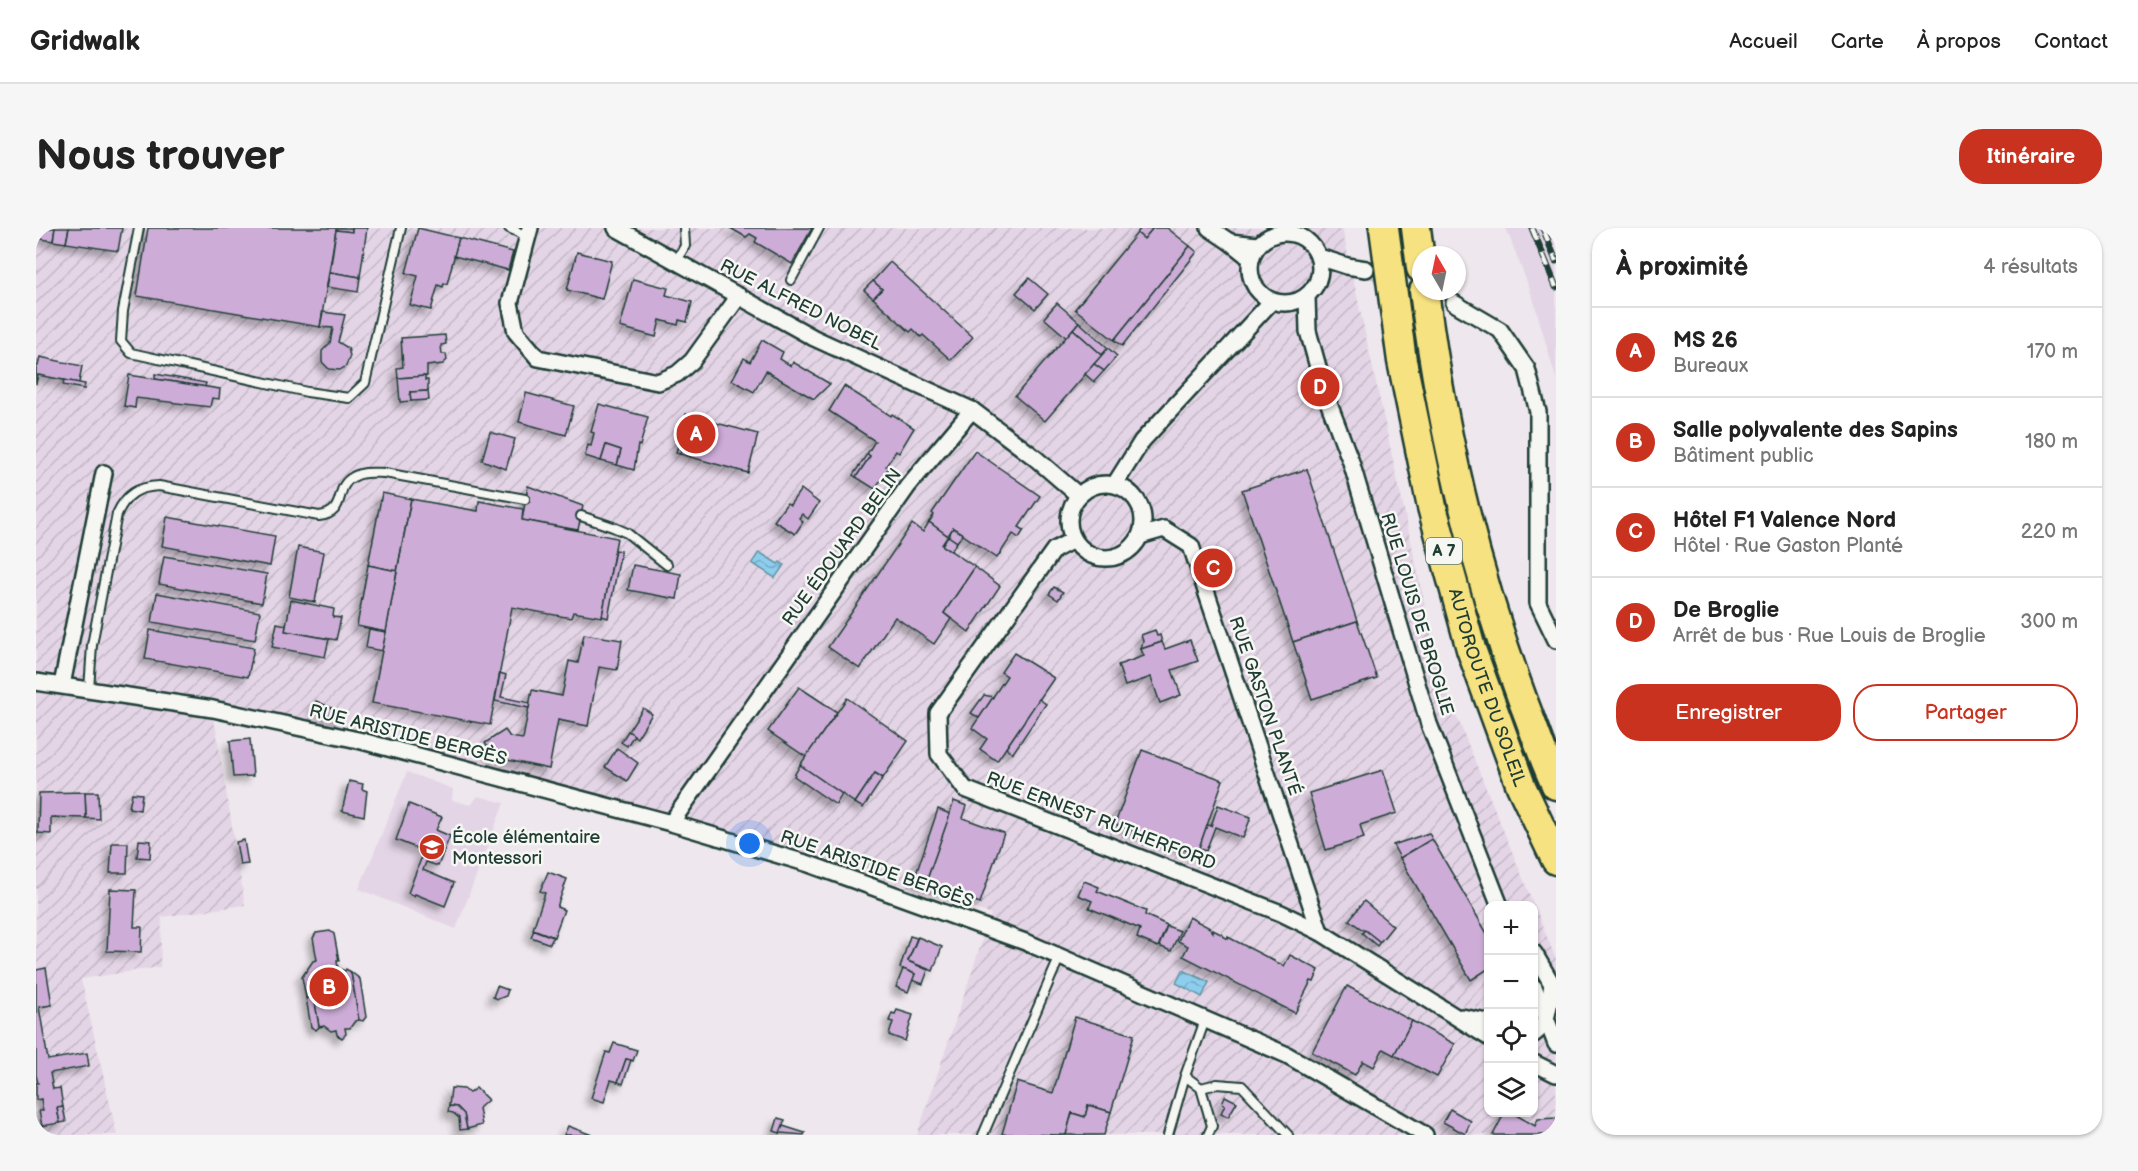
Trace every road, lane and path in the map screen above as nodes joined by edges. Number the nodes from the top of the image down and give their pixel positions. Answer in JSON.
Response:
{"nodes":[{"id":1,"x":139,"y":228,"type":"edge"},
{"id":2,"x":401,"y":228,"type":"edge"},
{"id":3,"x":509,"y":228,"type":"edge"},
{"id":4,"x":616,"y":228,"type":"edge"},
{"id":5,"x":684,"y":228,"type":"edge"},
{"id":6,"x":819,"y":228,"type":"edge"},
{"id":7,"x":1209,"y":228,"type":"edge"},
{"id":8,"x":1384,"y":228,"type":"edge"},
{"id":9,"x":1416,"y":228,"type":"edge"},
{"id":10,"x":1281,"y":230,"type":"edge"},
{"id":11,"x":528,"y":232,"type":"edge"},
{"id":12,"x":1299,"y":232,"type":"edge"},
{"id":13,"x":1418,"y":246,"type":"edge"},
{"id":14,"x":1254,"y":252,"type":"junction"},
{"id":15,"x":1319,"y":257,"type":"junction"},
{"id":16,"x":676,"y":261,"type":"junction"},
{"id":17,"x":1347,"y":266,"type":"junction"},
{"id":18,"x":1365,"y":269,"type":"tunnel mouth"},
{"id":19,"x":1320,"y":273,"type":"junction"},
{"id":20,"x":791,"y":280,"type":"dead end"},
{"id":21,"x":739,"y":296,"type":"junction"},
{"id":22,"x":1265,"y":297,"type":"junction"},
{"id":23,"x":1306,"y":297,"type":"junction"},
{"id":24,"x":1425,"y":300,"type":"edge"},
{"id":25,"x":1454,"y":303,"type":"tunnel mouth"},
{"id":26,"x":1290,"y":304,"type":"junction"},
{"id":27,"x":1308,"y":331,"type":"junction"},
{"id":28,"x":972,"y":410,"type":"junction"},
{"id":29,"x":104,"y":473,"type":"dead end"},
{"id":30,"x":1114,"y":484,"type":"junction"},
{"id":31,"x":1078,"y":495,"type":"junction"},
{"id":32,"x":525,"y":499,"type":"dead end"},
{"id":33,"x":581,"y":516,"type":"dead end"},
{"id":34,"x":1140,"y":536,"type":"junction"},
{"id":35,"x":1072,"y":540,"type":"junction"},
{"id":36,"x":667,"y":565,"type":"dead end"},
{"id":37,"x":1556,"y":640,"type":"edge"},
{"id":38,"x":36,"y":682,"type":"edge"},
{"id":39,"x":62,"y":686,"type":"junction"},
{"id":40,"x":88,"y":690,"type":"junction"},
{"id":41,"x":1556,"y":785,"type":"edge"},
{"id":42,"x":671,"y":823,"type":"junction"},
{"id":43,"x":1556,"y":860,"type":"edge"},
{"id":44,"x":1487,"y":876,"type":"junction"},
{"id":45,"x":1498,"y":901,"type":"edge"},
{"id":46,"x":1505,"y":901,"type":"edge"},
{"id":47,"x":1320,"y":932,"type":"junction"},
{"id":48,"x":1534,"y":955,"type":"edge"},
{"id":49,"x":1060,"y":956,"type":"junction"},
{"id":50,"x":1554,"y":988,"type":"edge"},
{"id":51,"x":1538,"y":1001,"type":"edge"},
{"id":52,"x":1451,"y":1015,"type":"junction"},
{"id":53,"x":1206,"y":1020,"type":"junction"},
{"id":54,"x":1484,"y":1021,"type":"edge"},
{"id":55,"x":1545,"y":1021,"type":"edge"},
{"id":56,"x":1484,"y":1035,"type":"edge"},
{"id":57,"x":1556,"y":1044,"type":"edge"},
{"id":58,"x":1538,"y":1065,"type":"edge"},
{"id":59,"x":1556,"y":1074,"type":"edge"},
{"id":60,"x":1185,"y":1076,"type":"junction"},
{"id":61,"x":1201,"y":1088,"type":"junction"},
{"id":62,"x":983,"y":1135,"type":"edge"},
{"id":63,"x":1168,"y":1135,"type":"edge"},
{"id":64,"x":1208,"y":1135,"type":"edge"},
{"id":65,"x":1288,"y":1135,"type":"edge"},
{"id":66,"x":1425,"y":1135,"type":"edge"}],
"edges":[{"from":1,"to":2,"type":"lane"},
{"from":3,"to":11,"type":"lane"},
{"from":4,"to":16,"type":"street","name":"RUE ALFRED NOBEL"},
{"from":5,"to":16,"type":"lane"},
{"from":6,"to":20,"type":"lane"},
{"from":7,"to":14,"type":"street"},
{"from":8,"to":43,"type":"highway","name":"AUTOROUTE DU SOLEIL","number":"A 7"},
{"from":9,"to":13,"type":"highway"},
{"from":10,"to":12,"type":"street"},
{"from":10,"to":14,"type":"street"},
{"from":11,"to":21,"type":"street"},
{"from":12,"to":15,"type":"street"},
{"from":14,"to":22,"type":"street"},
{"from":15,"to":17,"type":"street"},
{"from":15,"to":19,"type":"street"},
{"from":16,"to":21,"type":"street","name":"RUE ALFRED NOBEL"},
{"from":17,"to":18,"type":"street"},
{"from":17,"to":19,"type":"street"},
{"from":19,"to":23,"type":"street"},
{"from":21,"to":28,"type":"street","name":"RUE ALFRED NOBEL"},
{"from":22,"to":26,"type":"street"},
{"from":22,"to":30,"type":"street"},
{"from":23,"to":26,"type":"street"},
{"from":23,"to":27,"type":"street","name":"RUE LOUIS DE BROGLIE"},
{"from":24,"to":41,"type":"highway","name":"AUTOROUTE DU SOLEIL","number":"A 7"},
{"from":25,"to":37,"type":"street"},
{"from":26,"to":27,"type":"street","name":"RUE LOUIS DE BROGLIE"},
{"from":27,"to":44,"type":"street","name":"RUE LOUIS DE BROGLIE"},
{"from":28,"to":31,"type":"street"},
{"from":28,"to":42,"type":"street","name":"RUE ÉDOUARD BELIN"},
{"from":29,"to":39,"type":"street"},
{"from":30,"to":31,"type":"street"},
{"from":30,"to":34,"type":"street"},
{"from":31,"to":35,"type":"street"},
{"from":32,"to":40,"type":"lane"},
{"from":33,"to":36,"type":"lane"},
{"from":34,"to":35,"type":"street"},
{"from":34,"to":47,"type":"street","name":"RUE GASTON PLANTÉ"},
{"from":35,"to":47,"type":"street","name":"RUE ERNEST RUTHERFORD"},
{"from":38,"to":39,"type":"street","name":"RUE ARISTIDE BERGÈS"},
{"from":39,"to":40,"type":"street","name":"RUE ARISTIDE BERGÈS"},
{"from":40,"to":42,"type":"street","name":"RUE ARISTIDE BERGÈS"},
{"from":42,"to":49,"type":"street","name":"RUE ARISTIDE BERGÈS"},
{"from":44,"to":45,"type":"street","name":"RUE LOUIS DE BROGLIE"},
{"from":44,"to":46,"type":"street"},
{"from":47,"to":52,"type":"street","name":"RUE ERNEST RUTHERFORD"},
{"from":48,"to":50,"type":"street"},
{"from":49,"to":53,"type":"street","name":"RUE ARISTIDE BERGÈS"},
{"from":49,"to":62,"type":"lane"},
{"from":50,"to":55,"type":"street"},
{"from":51,"to":55,"type":"street"},
{"from":52,"to":54,"type":"street"},
{"from":52,"to":56,"type":"street","name":"RUE ERNEST RUTHERFORD"},
{"from":53,"to":60,"type":"lane"},
{"from":53,"to":66,"type":"street","name":"RUE ARISTIDE BERGÈS"},
{"from":55,"to":57,"type":"street"},
{"from":58,"to":59,"type":"street"},
{"from":60,"to":61,"type":"lane"},
{"from":60,"to":63,"type":"lane"},
{"from":61,"to":64,"type":"lane"},
{"from":61,"to":65,"type":"lane"}]}
